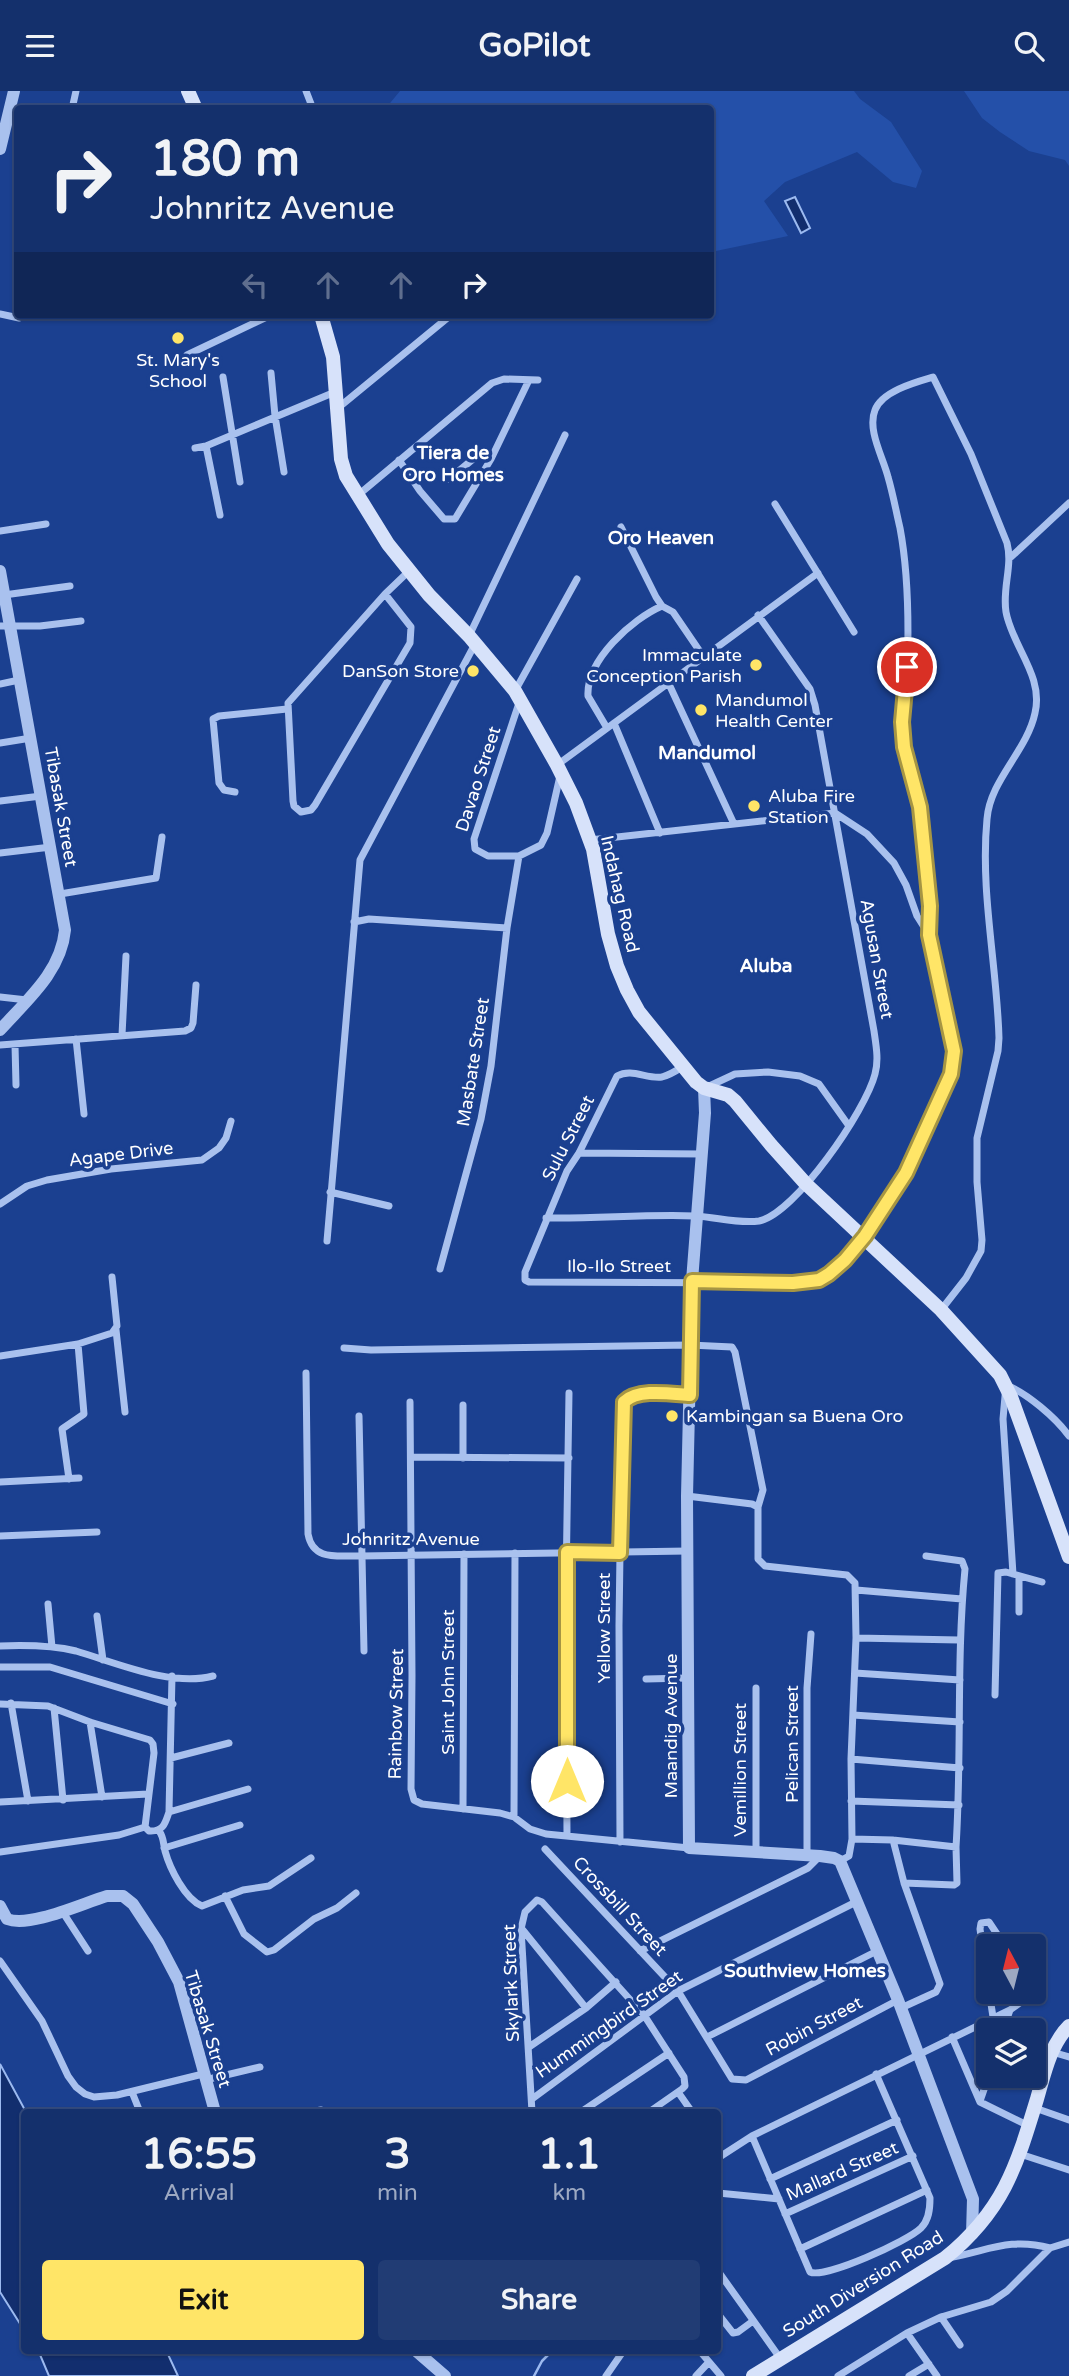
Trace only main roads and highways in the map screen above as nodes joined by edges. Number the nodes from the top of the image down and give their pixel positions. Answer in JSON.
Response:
{"nodes":[{"id":1,"x":322,"y":319,"type":"edge"},
{"id":2,"x":1069,"y":1557,"type":"edge"},
{"id":3,"x":1069,"y":2026,"type":"edge"},
{"id":4,"x":753,"y":2376,"type":"edge"}],
"edges":[{"from":1,"to":2,"type":"main road","name":"Indahag Road"},
{"from":3,"to":4,"type":"main road","name":"South Diversion Road"}]}
